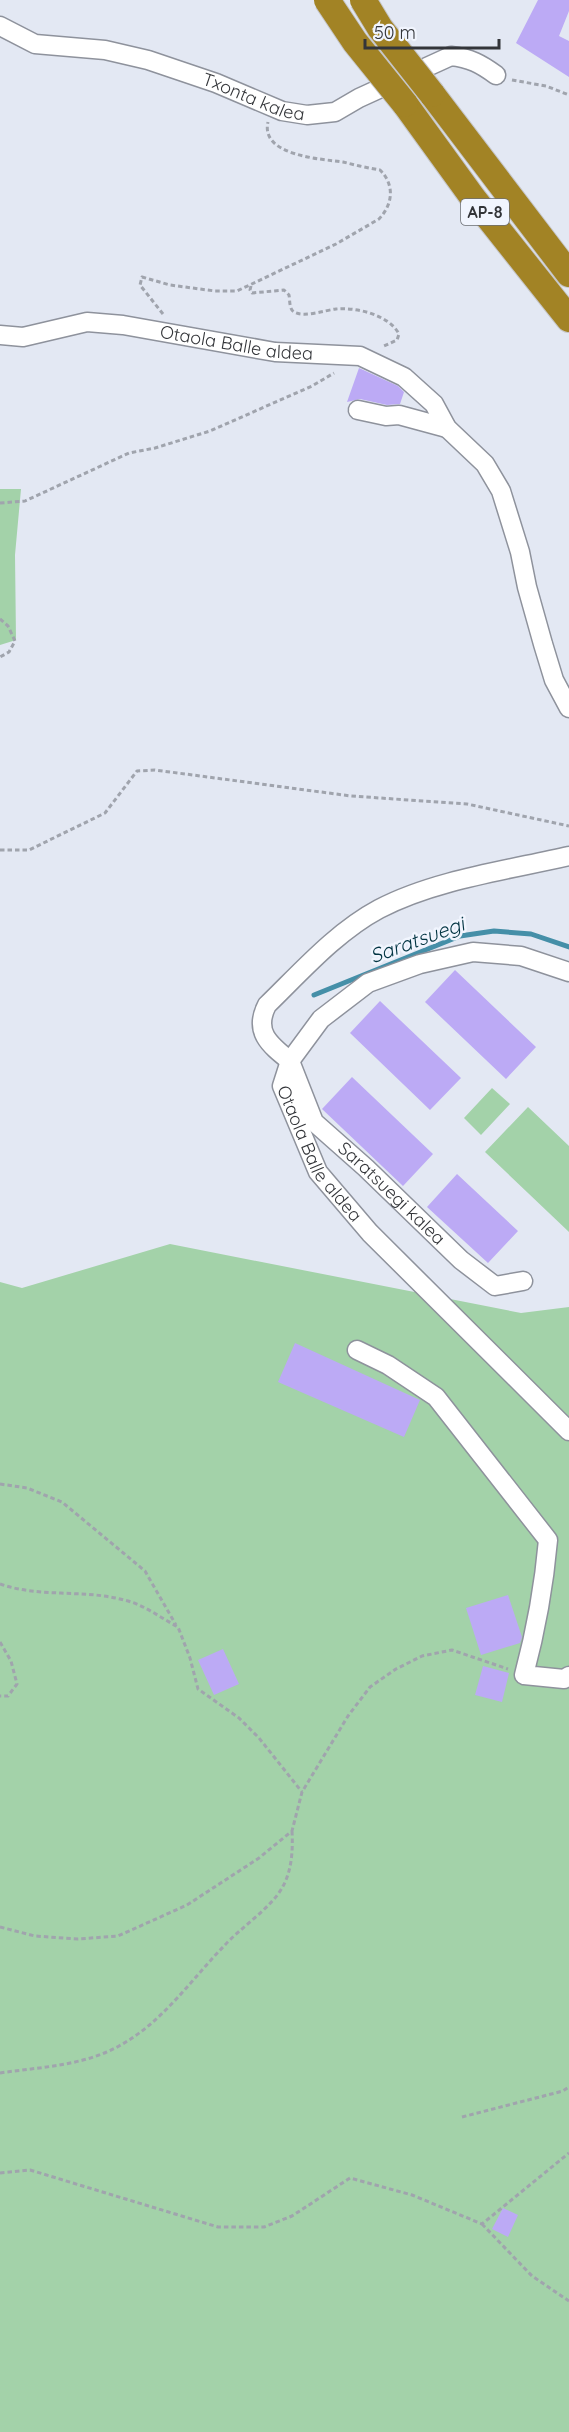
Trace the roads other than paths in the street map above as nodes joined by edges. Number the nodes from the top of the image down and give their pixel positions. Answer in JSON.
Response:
{"nodes":[{"id":1,"x":327,"y":0,"type":"edge"},
{"id":2,"x":363,"y":0,"type":"edge"},
{"id":3,"x":0,"y":26,"type":"edge"},
{"id":4,"x":504,"y":78,"type":"road end"},
{"id":5,"x":569,"y":274,"type":"edge"},
{"id":6,"x":569,"y":319,"type":"edge"},
{"id":7,"x":0,"y":335,"type":"edge"},
{"id":8,"x":358,"y":410,"type":"dead end"},
{"id":9,"x":447,"y":429,"type":"junction"},
{"id":10,"x":569,"y":708,"type":"edge"},
{"id":11,"x":569,"y":856,"type":"edge"},
{"id":12,"x":569,"y":972,"type":"edge"},
{"id":13,"x":290,"y":1061,"type":"junction"},
{"id":14,"x":523,"y":1281,"type":"dead end"},
{"id":15,"x":357,"y":1350,"type":"dead end"},
{"id":16,"x":569,"y":1431,"type":"edge"},
{"id":17,"x":569,"y":1676,"type":"edge"}],
"edges":[{"from":1,"to":6,"type":"highway","number":"AP-8","bridge":true},
{"from":2,"to":5,"type":"highway","number":"AP-8","bridge":true},
{"from":3,"to":4,"type":"street","name":"Txonta kalea"},
{"from":7,"to":9,"type":"street","name":"Otaola Balle aldea"},
{"from":8,"to":9,"type":"street","name":"Otaola Balle aldea"},
{"from":9,"to":10,"type":"street","name":"Otaola Balle aldea"},
{"from":11,"to":13,"type":"street","name":"Otaola Balle aldea"},
{"from":12,"to":13,"type":"street"},
{"from":13,"to":14,"type":"street","name":"Saratsuegi kalea"},
{"from":13,"to":16,"type":"street","name":"Otaola Balle aldea"},
{"from":15,"to":17,"type":"street"}]}
